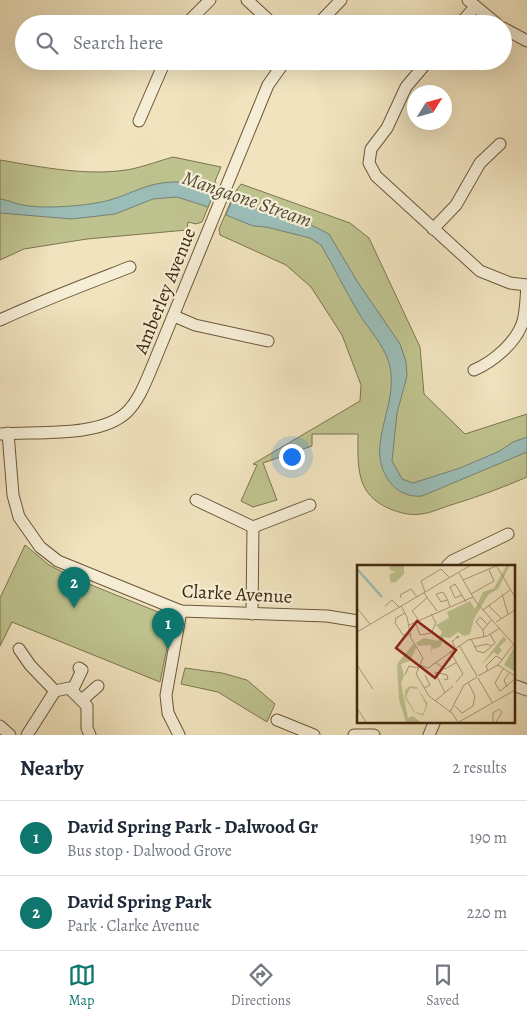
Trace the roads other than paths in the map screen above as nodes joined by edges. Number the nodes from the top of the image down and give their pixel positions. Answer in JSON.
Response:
{"nodes":[{"id":1,"x":210,"y":0,"type":"edge"},
{"id":2,"x":247,"y":0,"type":"edge"},
{"id":3,"x":341,"y":0,"type":"edge"},
{"id":4,"x":472,"y":3,"type":"edge"},
{"id":5,"x":195,"y":15,"type":"edge"},
{"id":6,"x":263,"y":15,"type":"edge"},
{"id":7,"x":327,"y":15,"type":"edge"},
{"id":8,"x":465,"y":15,"type":"edge"},
{"id":9,"x":486,"y":15,"type":"edge"},
{"id":10,"x":512,"y":32,"type":"edge"},
{"id":11,"x":527,"y":40,"type":"edge"},
{"id":12,"x":161,"y":70,"type":"edge"},
{"id":13,"x":279,"y":70,"type":"edge"},
{"id":14,"x":420,"y":70,"type":"edge"},
{"id":15,"x":139,"y":121,"type":"dead end"},
{"id":16,"x":500,"y":144,"type":"dead end"},
{"id":17,"x":433,"y":229,"type":"junction"},
{"id":18,"x":130,"y":267,"type":"dead end"},
{"id":19,"x":527,"y":285,"type":"edge"},
{"id":20,"x":174,"y":316,"type":"junction"},
{"id":21,"x":0,"y":320,"type":"edge"},
{"id":22,"x":268,"y":341,"type":"dead end"},
{"id":23,"x":474,"y":370,"type":"dead end"},
{"id":24,"x":4,"y":434,"type":"edge"},
{"id":25,"x":196,"y":500,"type":"dead end"},
{"id":26,"x":310,"y":505,"type":"dead end"},
{"id":27,"x":254,"y":527,"type":"junction"},
{"id":28,"x":508,"y":534,"type":"dead end"},
{"id":29,"x":448,"y":565,"type":"edge"},
{"id":30,"x":181,"y":611,"type":"junction"},
{"id":31,"x":252,"y":614,"type":"junction"},
{"id":32,"x":357,"y":621,"type":"edge"},
{"id":33,"x":19,"y":649,"type":"dead end"},
{"id":34,"x":79,"y":668,"type":"dead end"},
{"id":35,"x":514,"y":685,"type":"edge"},
{"id":36,"x":98,"y":686,"type":"dead end"},
{"id":37,"x":527,"y":690,"type":"edge"},
{"id":38,"x":55,"y":691,"type":"junction"},
{"id":39,"x":72,"y":691,"type":"junction"},
{"id":40,"x":82,"y":700,"type":"junction"},
{"id":41,"x":277,"y":720,"type":"dead end"},
{"id":42,"x":434,"y":722,"type":"edge"},
{"id":43,"x":0,"y":726,"type":"edge"},
{"id":44,"x":10,"y":735,"type":"edge"},
{"id":45,"x":27,"y":735,"type":"edge"},
{"id":46,"x":90,"y":735,"type":"edge"},
{"id":47,"x":179,"y":735,"type":"edge"},
{"id":48,"x":314,"y":735,"type":"edge"},
{"id":49,"x":354,"y":735,"type":"edge"},
{"id":50,"x":374,"y":735,"type":"edge"},
{"id":51,"x":428,"y":735,"type":"edge"}],
"edges":[{"from":1,"to":5,"type":"street"},
{"from":2,"to":6,"type":"street"},
{"from":3,"to":7,"type":"street"},
{"from":4,"to":8,"type":"street"},
{"from":4,"to":9,"type":"street"},
{"from":10,"to":11,"type":"street"},
{"from":12,"to":15,"type":"street"},
{"from":13,"to":20,"type":"street","name":"Amberley Avenue"},
{"from":14,"to":17,"type":"street"},
{"from":16,"to":17,"type":"street"},
{"from":17,"to":19,"type":"street"},
{"from":18,"to":21,"type":"street"},
{"from":19,"to":23,"type":"street"},
{"from":20,"to":22,"type":"street"},
{"from":20,"to":24,"type":"street","name":"Amberley Avenue"},
{"from":24,"to":30,"type":"street","name":"Clarke Avenue"},
{"from":25,"to":27,"type":"street"},
{"from":26,"to":27,"type":"street"},
{"from":27,"to":31,"type":"street"},
{"from":28,"to":29,"type":"street"},
{"from":30,"to":31,"type":"street","name":"Clarke Avenue"},
{"from":30,"to":47,"type":"street"},
{"from":31,"to":32,"type":"street","name":"Clarke Avenue"},
{"from":33,"to":38,"type":"street"},
{"from":34,"to":39,"type":"street"},
{"from":35,"to":37,"type":"street"},
{"from":36,"to":40,"type":"street"},
{"from":38,"to":39,"type":"street"},
{"from":38,"to":45,"type":"street"},
{"from":39,"to":40,"type":"street"},
{"from":40,"to":46,"type":"street"},
{"from":41,"to":48,"type":"street"},
{"from":42,"to":51,"type":"street"},
{"from":43,"to":44,"type":"street"},
{"from":49,"to":50,"type":"street"}]}
